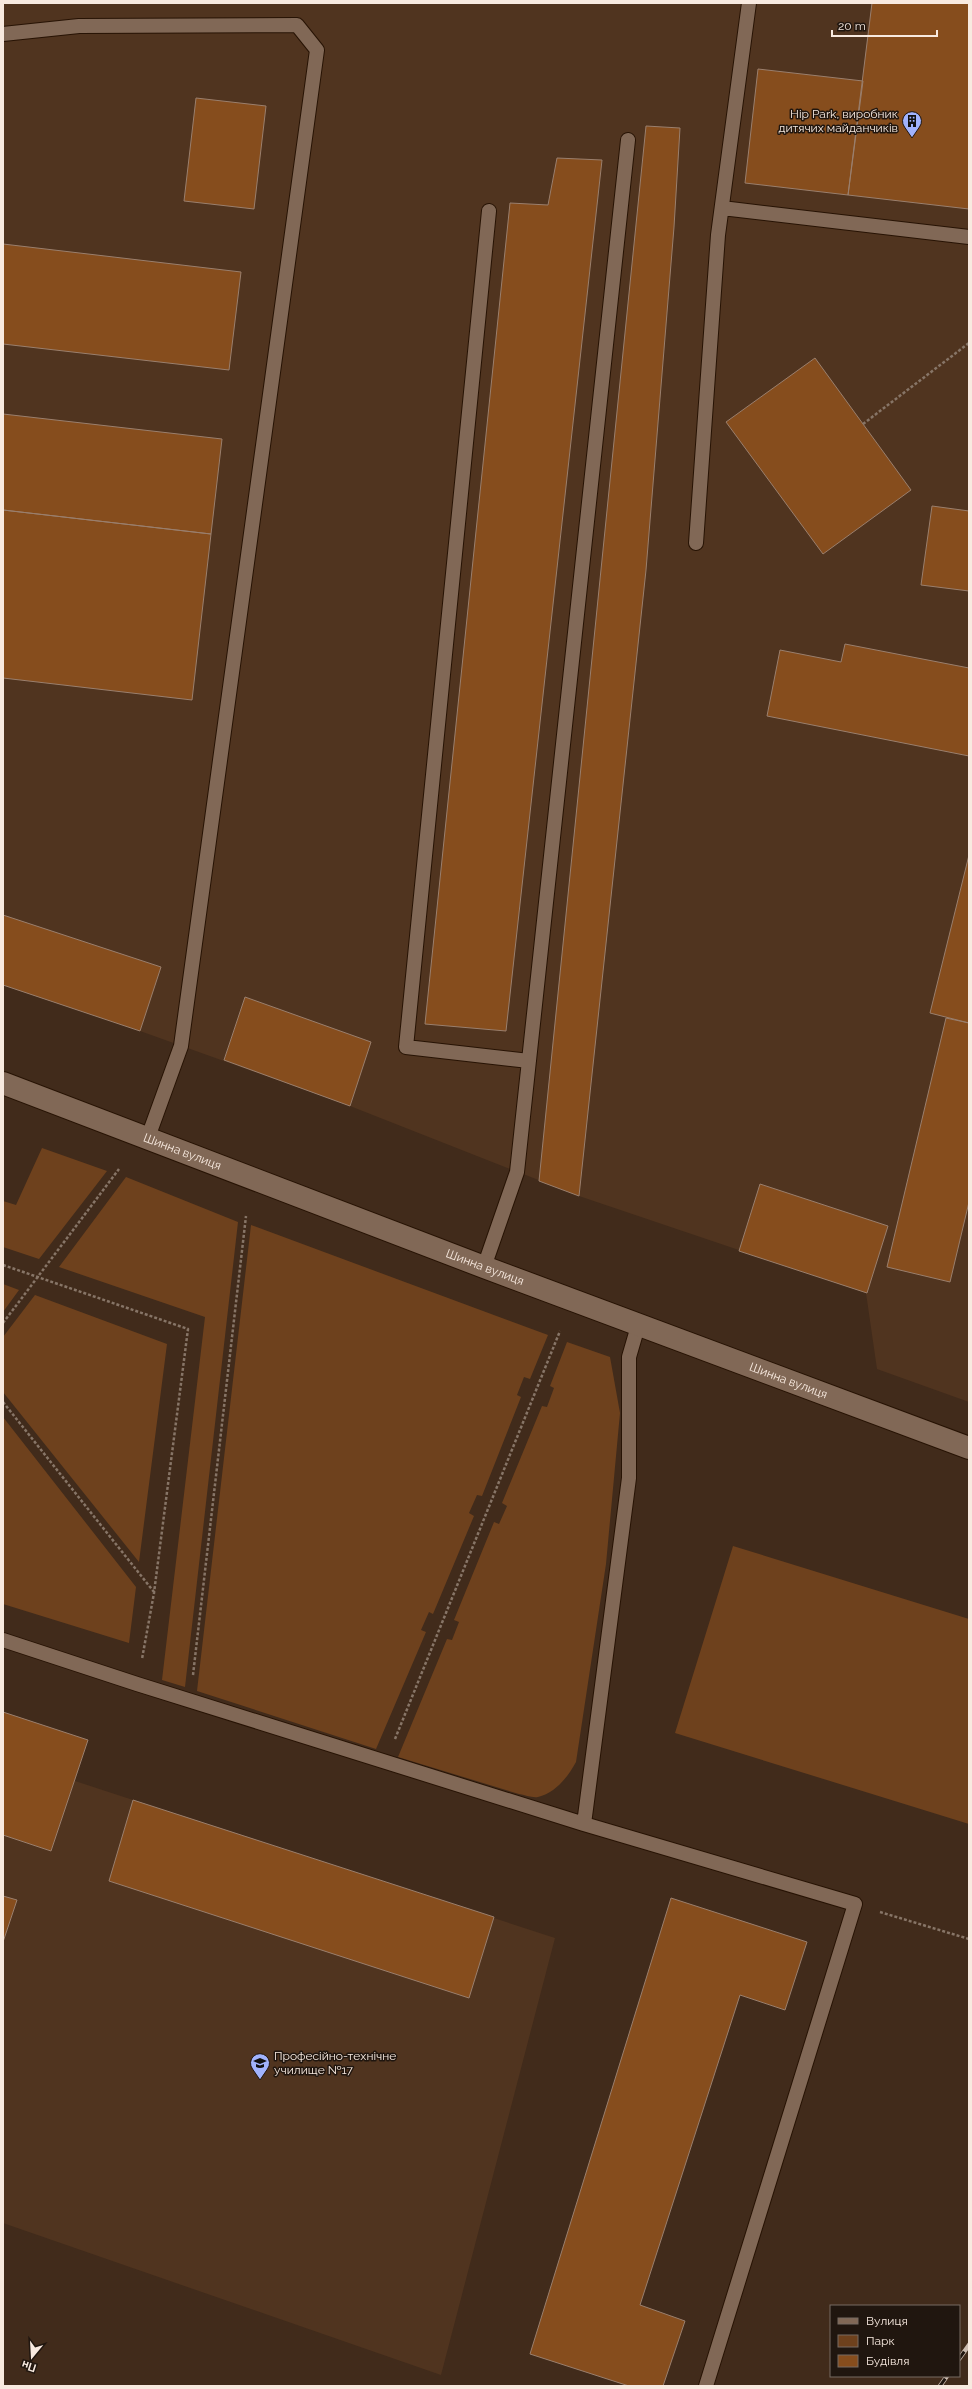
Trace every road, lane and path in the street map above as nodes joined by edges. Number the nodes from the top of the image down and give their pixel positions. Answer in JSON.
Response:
{"nodes":[{"id":1,"x":749,"y":3,"type":"edge"},
{"id":2,"x":3,"y":34,"type":"edge"},
{"id":3,"x":628,"y":140,"type":"dead end"},
{"id":4,"x":722,"y":208,"type":"junction"},
{"id":5,"x":489,"y":211,"type":"dead end"},
{"id":6,"x":969,"y":237,"type":"edge"},
{"id":7,"x":969,"y":343,"type":"edge"},
{"id":8,"x":863,"y":424,"type":"dead end"},
{"id":9,"x":696,"y":543,"type":"dead end"},
{"id":10,"x":529,"y":1061,"type":"junction"},
{"id":11,"x":3,"y":1083,"type":"edge"},
{"id":12,"x":148,"y":1140,"type":"junction"},
{"id":13,"x":119,"y":1169,"type":"dead end"},
{"id":14,"x":246,"y":1216,"type":"dead end"},
{"id":15,"x":3,"y":1265,"type":"edge"},
{"id":16,"x":484,"y":1268,"type":"junction"},
{"id":17,"x":37,"y":1278,"type":"junction"},
{"id":18,"x":3,"y":1323,"type":"edge"},
{"id":19,"x":638,"y":1326,"type":"junction"},
{"id":20,"x":560,"y":1331,"type":"dead end"},
{"id":21,"x":3,"y":1402,"type":"edge"},
{"id":22,"x":969,"y":1448,"type":"edge"},
{"id":23,"x":154,"y":1592,"type":"junction"},
{"id":24,"x":3,"y":1640,"type":"edge"},
{"id":25,"x":137,"y":1684,"type":"junction"},
{"id":26,"x":190,"y":1700,"type":"junction"},
{"id":27,"x":386,"y":1761,"type":"junction"},
{"id":28,"x":584,"y":1824,"type":"junction"},
{"id":29,"x":855,"y":1904,"type":"junction"},
{"id":30,"x":969,"y":1939,"type":"edge"},
{"id":31,"x":706,"y":2386,"type":"edge"}],
"edges":[{"from":1,"to":4,"type":"lane"},
{"from":2,"to":12,"type":"lane"},
{"from":3,"to":10,"type":"lane"},
{"from":4,"to":6,"type":"lane"},
{"from":4,"to":9,"type":"lane"},
{"from":5,"to":10,"type":"lane"},
{"from":7,"to":8,"type":"path"},
{"from":10,"to":16,"type":"lane"},
{"from":11,"to":12,"type":"street","name":"Шинна вулиця"},
{"from":12,"to":16,"type":"street","name":"Шинна вулиця"},
{"from":13,"to":17,"type":"path"},
{"from":14,"to":26,"type":"path"},
{"from":15,"to":17,"type":"path"},
{"from":16,"to":19,"type":"street","name":"Шинна вулиця"},
{"from":17,"to":18,"type":"path"},
{"from":17,"to":23,"type":"path"},
{"from":19,"to":22,"type":"street","name":"Шинна вулиця"},
{"from":19,"to":28,"type":"lane"},
{"from":20,"to":27,"type":"path"},
{"from":21,"to":23,"type":"path"},
{"from":23,"to":25,"type":"path"},
{"from":24,"to":25,"type":"lane"},
{"from":25,"to":26,"type":"lane"},
{"from":26,"to":27,"type":"lane"},
{"from":27,"to":28,"type":"lane"},
{"from":28,"to":29,"type":"lane"},
{"from":29,"to":30,"type":"path"},
{"from":29,"to":31,"type":"lane"}]}
